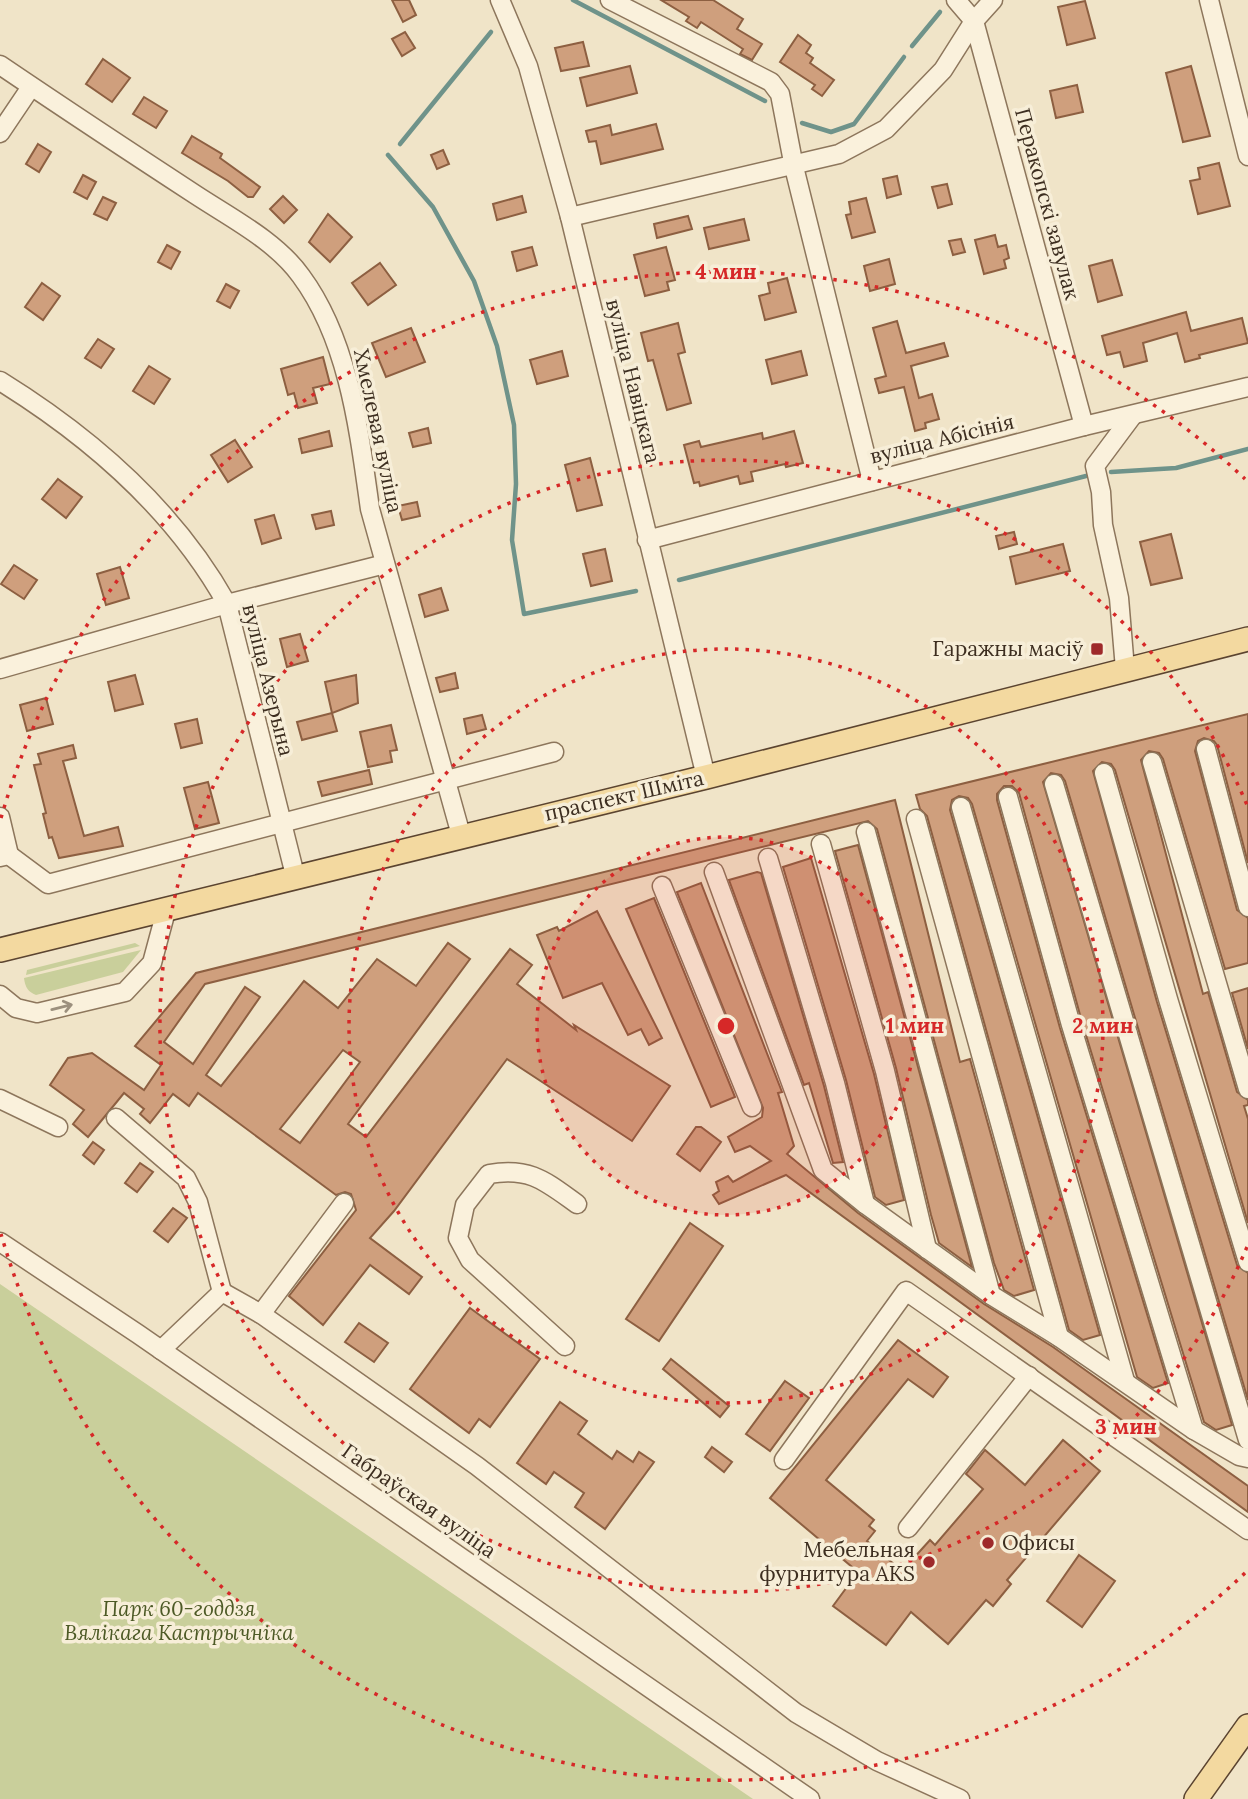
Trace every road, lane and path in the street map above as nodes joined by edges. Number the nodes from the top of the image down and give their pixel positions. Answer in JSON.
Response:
{"nodes":[{"id":1,"x":500,"y":0,"type":"edge"},
{"id":2,"x":610,"y":0,"type":"edge"},
{"id":3,"x":956,"y":0,"type":"edge"},
{"id":4,"x":993,"y":0,"type":"edge"},
{"id":5,"x":1209,"y":0,"type":"edge"},
{"id":6,"x":974,"y":20,"type":"junction"},
{"id":7,"x":0,"y":65,"type":"edge"},
{"id":8,"x":31,"y":86,"type":"junction"},
{"id":9,"x":0,"y":133,"type":"edge"},
{"id":10,"x":1248,"y":156,"type":"edge"},
{"id":11,"x":794,"y":166,"type":"junction"},
{"id":12,"x":570,"y":217,"type":"junction"},
{"id":13,"x":0,"y":381,"type":"edge"},
{"id":14,"x":1248,"y":387,"type":"edge"},
{"id":15,"x":1133,"y":415,"type":"junction"},
{"id":16,"x":1084,"y":426,"type":"junction"},
{"id":17,"x":872,"y":481,"type":"junction"},
{"id":18,"x":648,"y":540,"type":"junction"},
{"id":19,"x":385,"y":564,"type":"junction"},
{"id":20,"x":227,"y":604,"type":"junction"},
{"id":21,"x":1248,"y":639,"type":"edge"},
{"id":22,"x":0,"y":669,"type":"edge"},
{"id":23,"x":1125,"y":669,"type":"junction"},
{"id":24,"x":1206,"y":749,"type":"dead end"},
{"id":25,"x":554,"y":752,"type":"dead end"},
{"id":26,"x":1152,"y":762,"type":"dead end"},
{"id":27,"x":1104,"y":773,"type":"dead end"},
{"id":28,"x":705,"y":777,"type":"junction"},
{"id":29,"x":445,"y":779,"type":"junction"},
{"id":30,"x":1054,"y":785,"type":"dead end"},
{"id":31,"x":1008,"y":797,"type":"dead end"},
{"id":32,"x":961,"y":807,"type":"dead end"},
{"id":33,"x":0,"y":817,"type":"edge"},
{"id":34,"x":916,"y":819,"type":"dead end"},
{"id":35,"x":279,"y":822,"type":"junction"},
{"id":36,"x":866,"y":832,"type":"dead end"},
{"id":37,"x":461,"y":835,"type":"junction"},
{"id":38,"x":821,"y":844,"type":"dead end"},
{"id":39,"x":5,"y":856,"type":"edge"},
{"id":40,"x":768,"y":858,"type":"dead end"},
{"id":41,"x":714,"y":872,"type":"dead end"},
{"id":42,"x":295,"y":876,"type":"junction"},
{"id":43,"x":662,"y":886,"type":"dead end"},
{"id":44,"x":1248,"y":907,"type":"edge"},
{"id":45,"x":166,"y":911,"type":"junction"},
{"id":46,"x":0,"y":950,"type":"edge"},
{"id":47,"x":0,"y":995,"type":"edge"},
{"id":48,"x":1248,"y":1088,"type":"edge"},
{"id":49,"x":0,"y":1099,"type":"edge"},
{"id":50,"x":752,"y":1107,"type":"dead end"},
{"id":51,"x":117,"y":1118,"type":"dead end"},
{"id":52,"x":58,"y":1126,"type":"dead end"},
{"id":53,"x":344,"y":1203,"type":"dead end"},
{"id":54,"x":577,"y":1204,"type":"dead end"},
{"id":55,"x":865,"y":1204,"type":"junction"},
{"id":56,"x":0,"y":1242,"type":"edge"},
{"id":57,"x":927,"y":1249,"type":"junction"},
{"id":58,"x":1248,"y":1262,"type":"edge"},
{"id":59,"x":222,"y":1292,"type":"junction"},
{"id":60,"x":992,"y":1295,"type":"junction"},
{"id":61,"x":261,"y":1314,"type":"junction"},
{"id":62,"x":1059,"y":1337,"type":"junction"},
{"id":63,"x":565,"y":1346,"type":"dead end"},
{"id":64,"x":161,"y":1350,"type":"junction"},
{"id":65,"x":1029,"y":1376,"type":"junction"},
{"id":66,"x":1125,"y":1381,"type":"junction"},
{"id":67,"x":1194,"y":1430,"type":"junction"},
{"id":68,"x":1248,"y":1440,"type":"edge"},
{"id":69,"x":1248,"y":1458,"type":"edge"},
{"id":70,"x":784,"y":1461,"type":"dead end"},
{"id":71,"x":908,"y":1528,"type":"dead end"},
{"id":72,"x":1248,"y":1530,"type":"edge"},
{"id":73,"x":1248,"y":1726,"type":"edge"},
{"id":74,"x":810,"y":1799,"type":"edge"},
{"id":75,"x":960,"y":1799,"type":"edge"},
{"id":76,"x":1196,"y":1799,"type":"edge"}],
"edges":[{"from":1,"to":12,"type":"street","name":"вуліца Навіцкага"},
{"from":2,"to":11,"type":"street"},
{"from":3,"to":6,"type":"street","name":"Перакопскі завулак"},
{"from":4,"to":6,"type":"street"},
{"from":5,"to":10,"type":"street"},
{"from":6,"to":11,"type":"street"},
{"from":6,"to":16,"type":"street","name":"Перакопскі завулак"},
{"from":7,"to":8,"type":"street","name":"Хмелевая вуліца"},
{"from":8,"to":9,"type":"street"},
{"from":8,"to":19,"type":"street","name":"Хмелевая вуліца"},
{"from":11,"to":12,"type":"street"},
{"from":11,"to":17,"type":"street"},
{"from":12,"to":18,"type":"street","name":"вуліца Навіцкага"},
{"from":13,"to":20,"type":"street","name":"вуліца Азерына"},
{"from":14,"to":15,"type":"street","name":"вуліца Абісінія"},
{"from":15,"to":16,"type":"street","name":"вуліца Абісінія"},
{"from":15,"to":23,"type":"street"},
{"from":16,"to":17,"type":"street","name":"вуліца Абісінія"},
{"from":17,"to":18,"type":"street","name":"вуліца Абісінія"},
{"from":18,"to":28,"type":"street","name":"вуліца Навіцкага"},
{"from":19,"to":20,"type":"street"},
{"from":19,"to":29,"type":"street","name":"Хмелевая вуліца"},
{"from":20,"to":22,"type":"street"},
{"from":20,"to":35,"type":"street","name":"вуліца Азерына"},
{"from":21,"to":23,"type":"main road","name":"праспект Шміта"},
{"from":23,"to":28,"type":"main road","name":"праспект Шміта"},
{"from":24,"to":44,"type":"street"},
{"from":25,"to":29,"type":"street"},
{"from":26,"to":48,"type":"street"},
{"from":27,"to":58,"type":"street"},
{"from":28,"to":37,"type":"main road","name":"праспект Шміта"},
{"from":29,"to":35,"type":"street"},
{"from":29,"to":37,"type":"street","name":"Хмелевая вуліца"},
{"from":30,"to":68,"type":"street"},
{"from":31,"to":67,"type":"street"},
{"from":32,"to":66,"type":"street"},
{"from":33,"to":39,"type":"street"},
{"from":34,"to":62,"type":"street"},
{"from":35,"to":39,"type":"street"},
{"from":35,"to":42,"type":"street","name":"вуліца Азерына"},
{"from":36,"to":60,"type":"street"},
{"from":37,"to":42,"type":"main road","name":"праспект Шміта"},
{"from":38,"to":57,"type":"street"},
{"from":40,"to":55,"type":"street"},
{"from":41,"to":55,"type":"street"},
{"from":42,"to":45,"type":"main road","name":"праспект Шміта"},
{"from":43,"to":50,"type":"street"},
{"from":45,"to":46,"type":"main road","name":"праспект Шміта"},
{"from":47,"to":45,"type":"street","one_way":true},
{"from":49,"to":52,"type":"street"},
{"from":51,"to":59,"type":"street"},
{"from":53,"to":61,"type":"street"},
{"from":54,"to":63,"type":"street"},
{"from":55,"to":57,"type":"street"},
{"from":56,"to":64,"type":"street","name":"Габраўская вуліца"},
{"from":57,"to":60,"type":"street"},
{"from":59,"to":61,"type":"street"},
{"from":59,"to":64,"type":"street"},
{"from":60,"to":62,"type":"street"},
{"from":61,"to":75,"type":"street"},
{"from":62,"to":66,"type":"street"},
{"from":64,"to":74,"type":"street","name":"Габраўская вуліца"},
{"from":65,"to":70,"type":"street"},
{"from":65,"to":71,"type":"street"},
{"from":65,"to":72,"type":"street"},
{"from":66,"to":67,"type":"street"},
{"from":67,"to":69,"type":"street"},
{"from":73,"to":76,"type":"main road"}]}
